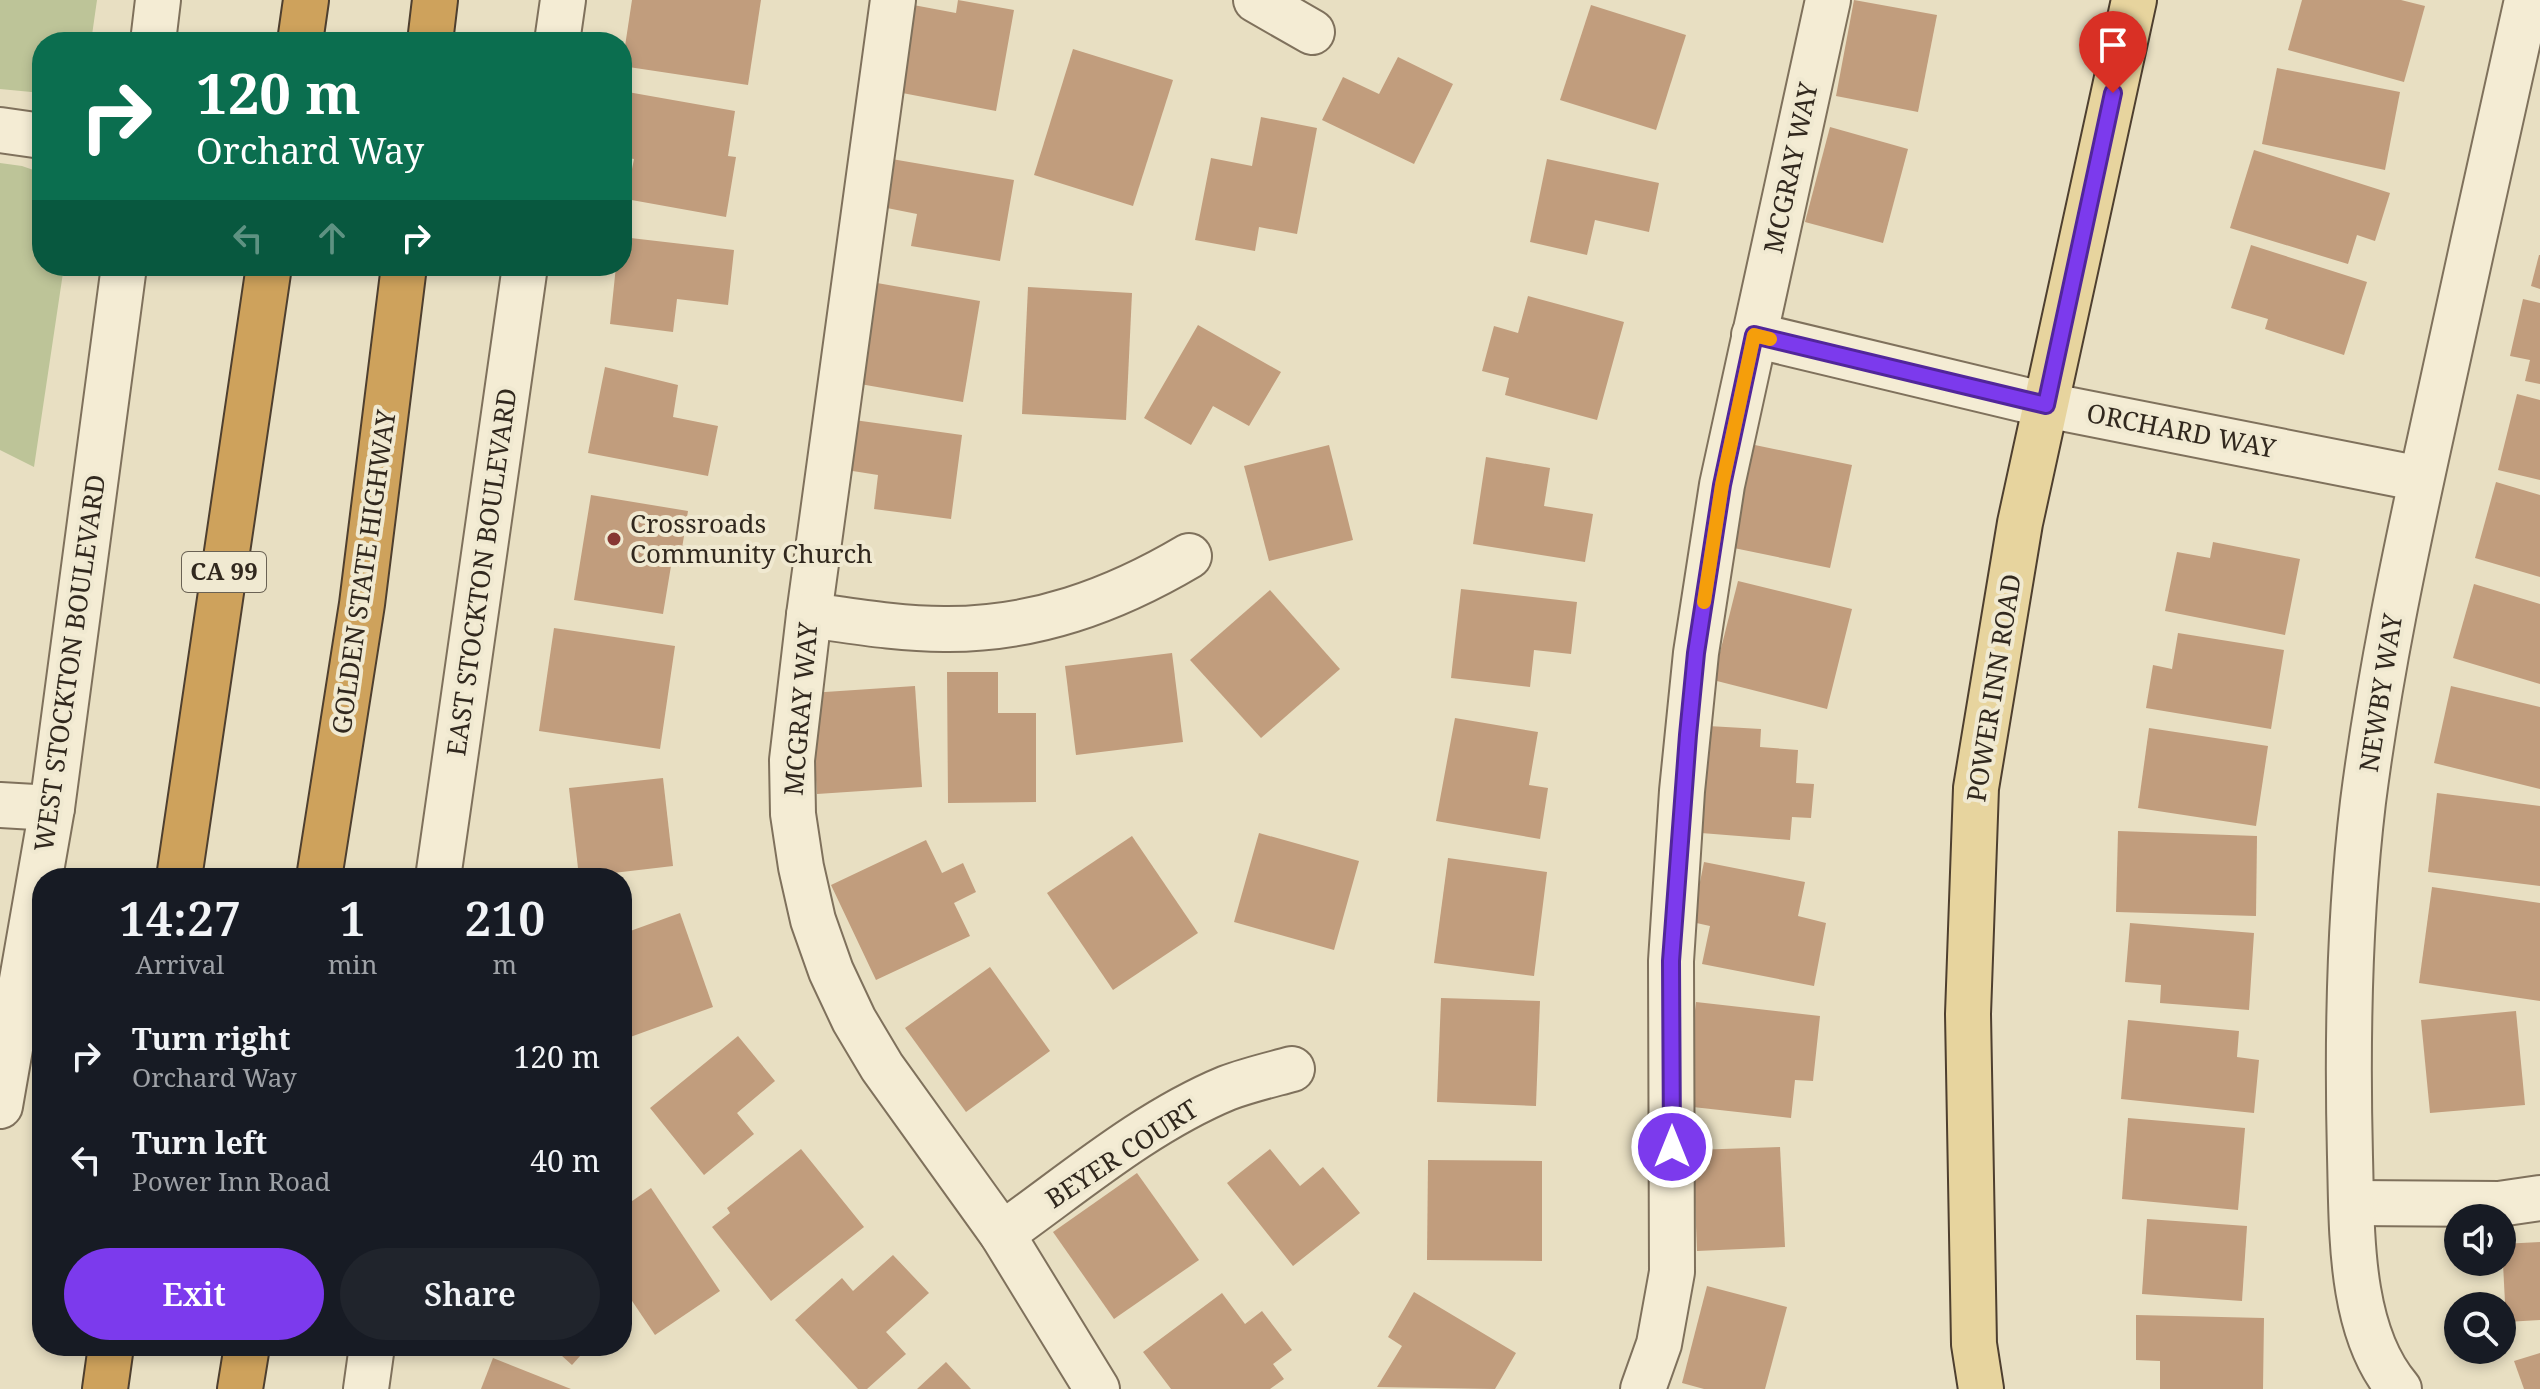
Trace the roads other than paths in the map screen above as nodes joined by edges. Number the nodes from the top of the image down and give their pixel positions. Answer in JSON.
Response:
{"nodes":[{"id":1,"x":158,"y":0,"type":"edge"},
{"id":2,"x":306,"y":0,"type":"edge"},
{"id":3,"x":435,"y":0,"type":"edge"},
{"id":4,"x":563,"y":0,"type":"edge"},
{"id":5,"x":893,"y":0,"type":"edge"},
{"id":6,"x":1256,"y":0,"type":"edge"},
{"id":7,"x":1828,"y":0,"type":"edge"},
{"id":8,"x":2134,"y":0,"type":"edge"},
{"id":9,"x":2527,"y":0,"type":"edge"},
{"id":10,"x":154,"y":32,"type":"edge"},
{"id":11,"x":301,"y":32,"type":"edge"},
{"id":12,"x":431,"y":32,"type":"edge"},
{"id":13,"x":558,"y":32,"type":"edge"},
{"id":14,"x":1312,"y":32,"type":"dead end"},
{"id":15,"x":0,"y":130,"type":"edge"},
{"id":16,"x":32,"y":135,"type":"edge"},
{"id":17,"x":123,"y":276,"type":"edge"},
{"id":18,"x":268,"y":276,"type":"edge"},
{"id":19,"x":403,"y":276,"type":"edge"},
{"id":20,"x":524,"y":276,"type":"edge"},
{"id":21,"x":1754,"y":335,"type":"junction"},
{"id":22,"x":2046,"y":405,"type":"junction"},
{"id":23,"x":2421,"y":479,"type":"junction"},
{"id":24,"x":1189,"y":556,"type":"dead end"},
{"id":25,"x":809,"y":615,"type":"junction"},
{"id":26,"x":0,"y":805,"type":"edge"},
{"id":27,"x":52,"y":808,"type":"junction"},
{"id":28,"x":42,"y":868,"type":"edge"},
{"id":29,"x":180,"y":868,"type":"edge"},
{"id":30,"x":321,"y":868,"type":"edge"},
{"id":31,"x":439,"y":868,"type":"edge"},
{"id":32,"x":32,"y":923,"type":"edge"},
{"id":33,"x":1292,"y":1069,"type":"dead end"},
{"id":34,"x":0,"y":1106,"type":"edge"},
{"id":35,"x":2540,"y":1198,"type":"edge"},
{"id":36,"x":2352,"y":1203,"type":"junction"},
{"id":37,"x":1002,"y":1234,"type":"junction"},
{"id":38,"x":110,"y":1356,"type":"edge"},
{"id":39,"x":245,"y":1356,"type":"edge"},
{"id":40,"x":371,"y":1356,"type":"edge"},
{"id":41,"x":105,"y":1389,"type":"edge"},
{"id":42,"x":240,"y":1389,"type":"edge"},
{"id":43,"x":366,"y":1389,"type":"edge"},
{"id":44,"x":1097,"y":1389,"type":"edge"},
{"id":45,"x":1643,"y":1389,"type":"edge"},
{"id":46,"x":1981,"y":1389,"type":"edge"},
{"id":47,"x":2399,"y":1389,"type":"edge"}],
"edges":[{"from":1,"to":10,"type":"street"},
{"from":2,"to":11,"type":"highway"},
{"from":3,"to":12,"type":"highway"},
{"from":4,"to":13,"type":"street"},
{"from":5,"to":25,"type":"street","name":"MCGRAY WAY"},
{"from":6,"to":14,"type":"street"},
{"from":7,"to":21,"type":"street","name":"MCGRAY WAY"},
{"from":8,"to":22,"type":"main road","name":"POWER INN ROAD"},
{"from":9,"to":23,"type":"street","name":"NEWBY WAY"},
{"from":15,"to":16,"type":"street"},
{"from":17,"to":27,"type":"street","name":"WEST STOCKTON BOULEVARD"},
{"from":18,"to":29,"type":"highway","number":"CA 99"},
{"from":19,"to":30,"type":"highway","name":"GOLDEN STATE HIGHWAY"},
{"from":20,"to":31,"type":"street","name":"EAST STOCKTON BOULEVARD"},
{"from":21,"to":22,"type":"street","name":"ORCHARD WAY"},
{"from":21,"to":45,"type":"street","name":"MCGRAY WAY"},
{"from":22,"to":23,"type":"street","name":"ORCHARD WAY"},
{"from":22,"to":46,"type":"main road","name":"POWER INN ROAD"},
{"from":23,"to":36,"type":"street","name":"NEWBY WAY"},
{"from":24,"to":25,"type":"street"},
{"from":25,"to":37,"type":"street","name":"MCGRAY WAY"},
{"from":26,"to":27,"type":"street"},
{"from":27,"to":28,"type":"street","name":"WEST STOCKTON BOULEVARD"},
{"from":32,"to":34,"type":"street","name":"WEST STOCKTON BOULEVARD"},
{"from":33,"to":37,"type":"street","name":"BEYER COURT"},
{"from":35,"to":36,"type":"street"},
{"from":36,"to":47,"type":"street","name":"NEWBY WAY"},
{"from":37,"to":44,"type":"street","name":"MCGRAY WAY"},
{"from":38,"to":41,"type":"highway"},
{"from":39,"to":42,"type":"highway"},
{"from":40,"to":43,"type":"street"}]}
